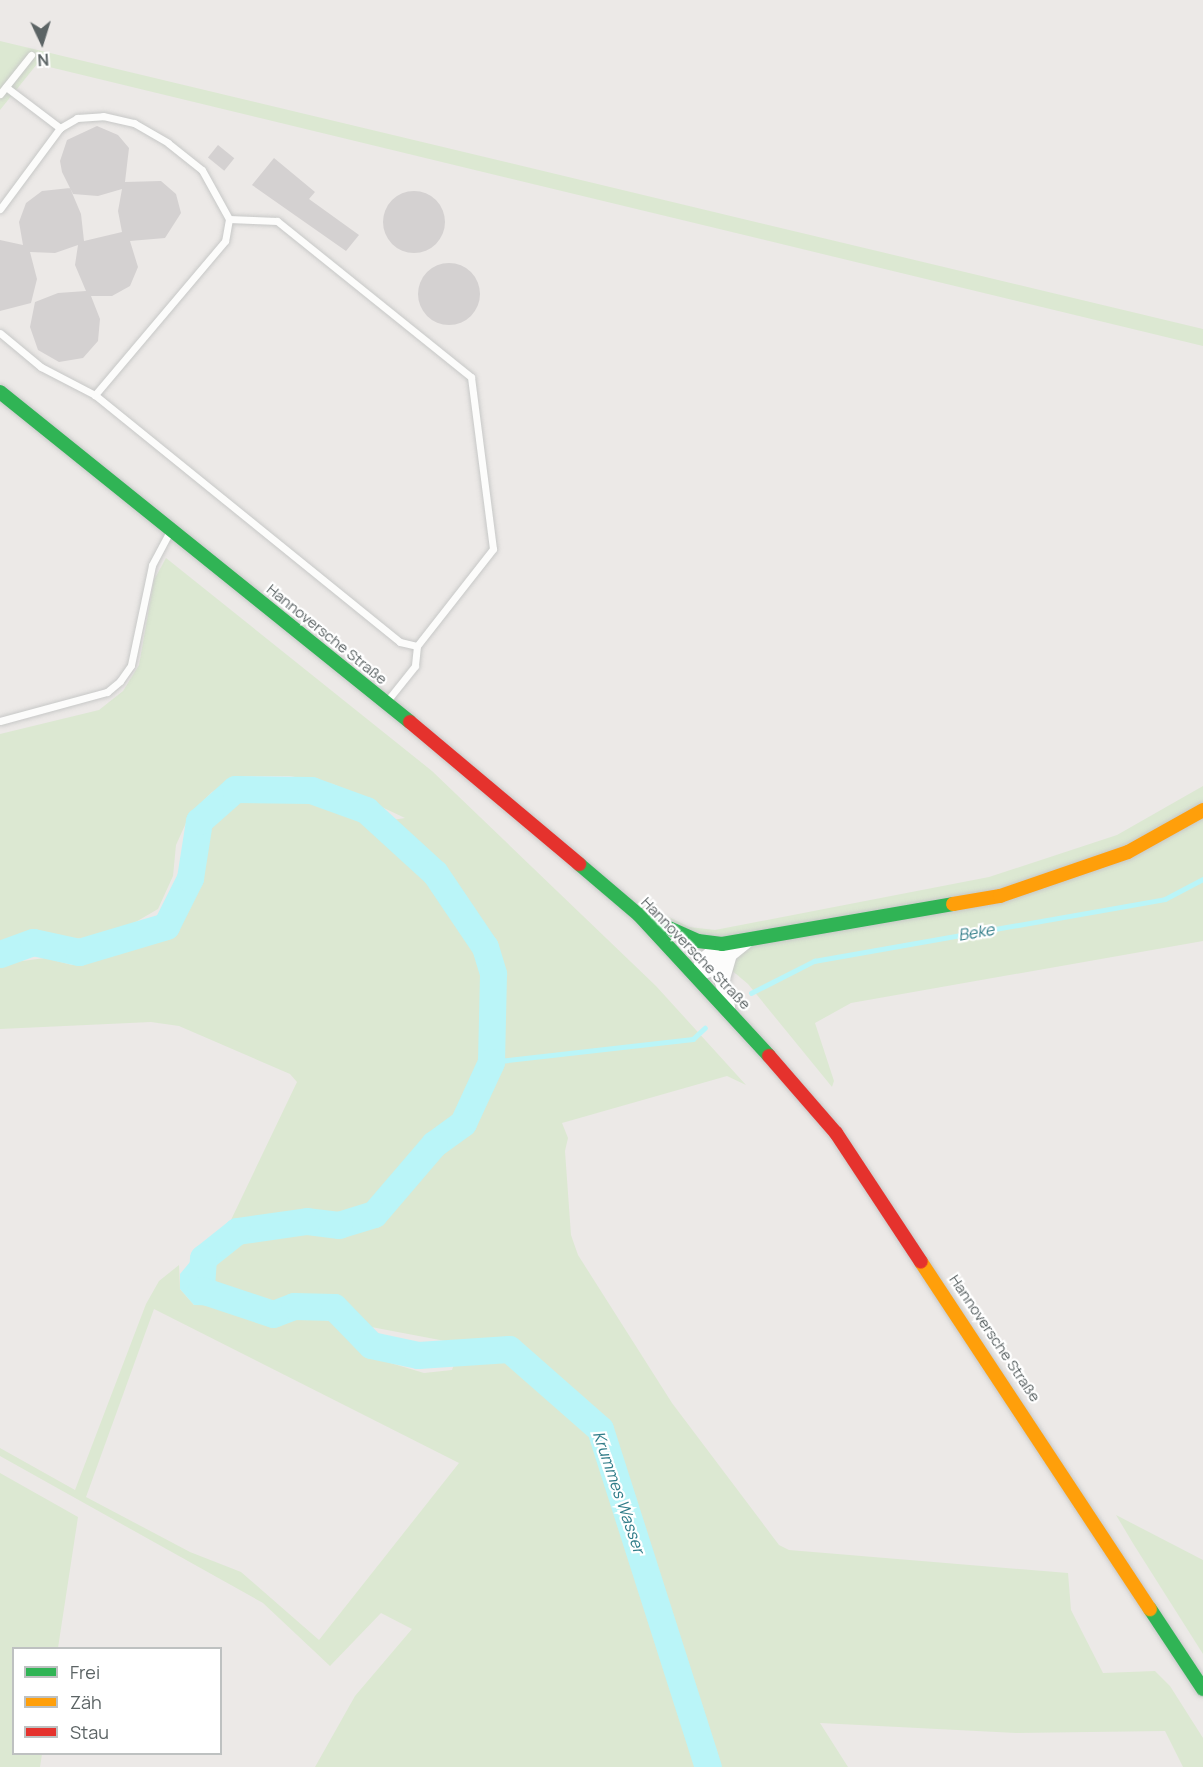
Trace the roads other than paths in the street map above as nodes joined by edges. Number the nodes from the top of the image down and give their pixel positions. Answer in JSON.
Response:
{"nodes":[{"id":1,"x":31,"y":55,"type":"dead end"},
{"id":2,"x":6,"y":87,"type":"junction"},
{"id":3,"x":0,"y":94,"type":"edge"},
{"id":4,"x":60,"y":128,"type":"junction"},
{"id":5,"x":0,"y":209,"type":"edge"},
{"id":6,"x":229,"y":219,"type":"junction"},
{"id":7,"x":0,"y":333,"type":"edge"},
{"id":8,"x":0,"y":392,"type":"edge"},
{"id":9,"x":95,"y":395,"type":"junction"},
{"id":10,"x":172,"y":529,"type":"junction"},
{"id":11,"x":417,"y":646,"type":"junction"},
{"id":12,"x":385,"y":703,"type":"junction"},
{"id":13,"x":0,"y":721,"type":"edge"},
{"id":14,"x":1203,"y":810,"type":"edge"},
{"id":15,"x":639,"y":915,"type":"junction"},
{"id":16,"x":726,"y":949,"type":"junction"},
{"id":17,"x":697,"y":974,"type":"junction"},
{"id":18,"x":728,"y":1008,"type":"junction"},
{"id":19,"x":1203,"y":1689,"type":"edge"}],
"edges":[{"from":1,"to":2,"type":"lane"},
{"from":2,"to":3,"type":"lane"},
{"from":2,"to":4,"type":"lane"},
{"from":4,"to":5,"type":"lane"},
{"from":4,"to":6,"type":"lane"},
{"from":6,"to":9,"type":"lane"},
{"from":6,"to":11,"type":"lane"},
{"from":7,"to":9,"type":"lane"},
{"from":8,"to":10,"type":"main road","name":"Hannoversche Straße"},
{"from":9,"to":11,"type":"lane"},
{"from":10,"to":12,"type":"main road","name":"Hannoversche Straße"},
{"from":10,"to":13,"type":"lane"},
{"from":11,"to":12,"type":"lane"},
{"from":12,"to":15,"type":"main road","name":"Hannoversche Straße"},
{"from":14,"to":16,"type":"main road"},
{"from":15,"to":16,"type":"main road"},
{"from":15,"to":17,"type":"main road","name":"Hannoversche Straße"},
{"from":16,"to":17,"type":"street"},
{"from":16,"to":18,"type":"street"},
{"from":17,"to":18,"type":"main road","name":"Hannoversche Straße"},
{"from":18,"to":19,"type":"main road","name":"Hannoversche Straße"}]}
